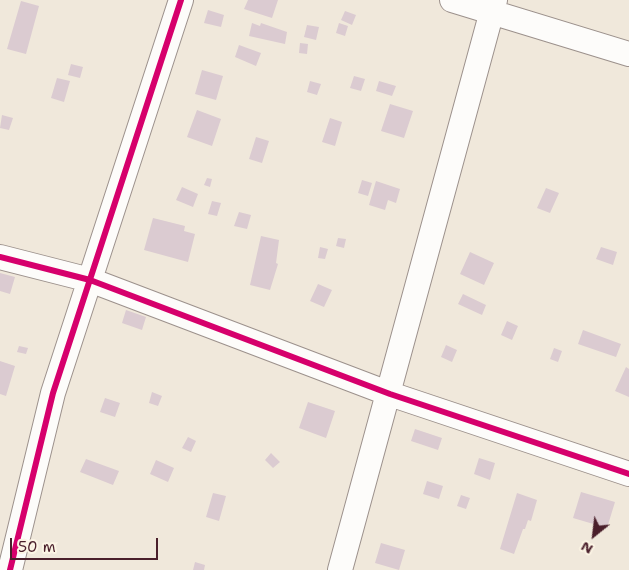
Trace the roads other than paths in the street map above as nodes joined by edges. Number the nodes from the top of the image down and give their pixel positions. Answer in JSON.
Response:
{"nodes":[{"id":1,"x":180,"y":0,"type":"edge"},
{"id":2,"x":452,"y":0,"type":"edge"},
{"id":3,"x":494,"y":6,"type":"edge"},
{"id":4,"x":629,"y":54,"type":"edge"},
{"id":5,"x":0,"y":257,"type":"edge"},
{"id":6,"x":90,"y":280,"type":"junction"},
{"id":7,"x":390,"y":394,"type":"junction"},
{"id":8,"x":629,"y":474,"type":"edge"},
{"id":9,"x":10,"y":570,"type":"edge"},
{"id":10,"x":340,"y":570,"type":"edge"}],
"edges":[{"from":1,"to":6,"type":"street"},
{"from":2,"to":3,"type":"street"},
{"from":3,"to":4,"type":"street"},
{"from":3,"to":7,"type":"street"},
{"from":5,"to":6,"type":"street"},
{"from":6,"to":7,"type":"street"},
{"from":6,"to":9,"type":"street"},
{"from":7,"to":8,"type":"street"},
{"from":7,"to":10,"type":"street"}]}
